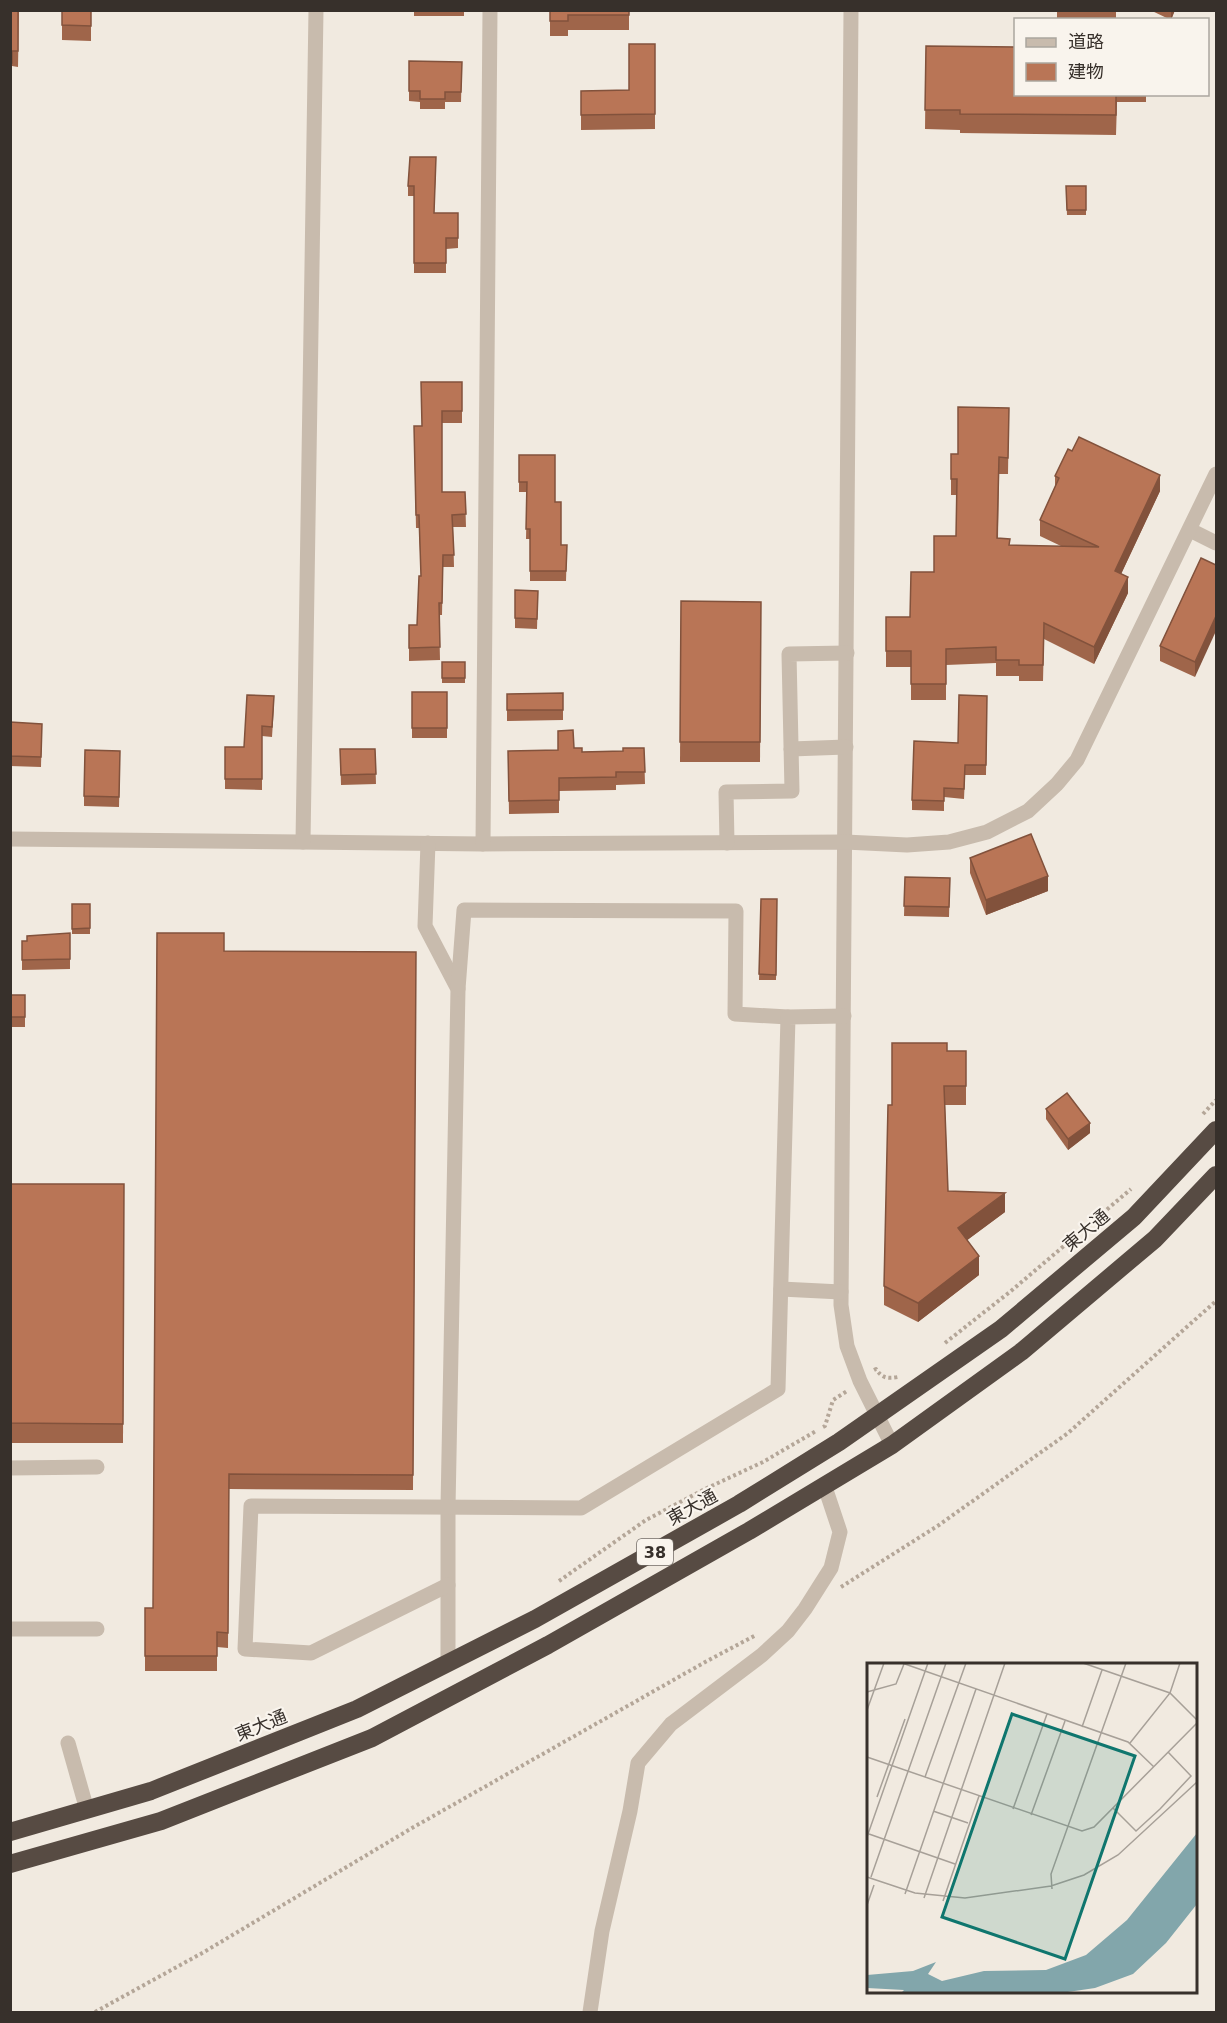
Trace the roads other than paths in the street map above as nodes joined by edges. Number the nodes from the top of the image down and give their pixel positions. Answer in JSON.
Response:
{"nodes":[{"id":1,"x":316,"y":10,"type":"edge"},
{"id":2,"x":490,"y":10,"type":"edge"},
{"id":3,"x":851,"y":10,"type":"edge"},
{"id":4,"x":1216,"y":474,"type":"edge"},
{"id":5,"x":1190,"y":530,"type":"junction"},
{"id":6,"x":1216,"y":543,"type":"edge"},
{"id":7,"x":847,"y":652,"type":"junction"},
{"id":8,"x":846,"y":747,"type":"junction"},
{"id":9,"x":791,"y":749,"type":"junction"},
{"id":10,"x":10,"y":839,"type":"edge"},
{"id":11,"x":303,"y":842,"type":"junction"},
{"id":12,"x":845,"y":842,"type":"junction"},
{"id":13,"x":428,"y":843,"type":"junction"},
{"id":14,"x":727,"y":843,"type":"junction"},
{"id":15,"x":483,"y":844,"type":"junction"},
{"id":16,"x":458,"y":989,"type":"junction"},
{"id":17,"x":844,"y":1016,"type":"junction"},
{"id":18,"x":788,"y":1017,"type":"junction"},
{"id":19,"x":1216,"y":1130,"type":"edge"},
{"id":20,"x":1216,"y":1175,"type":"edge"},
{"id":21,"x":782,"y":1289,"type":"junction"},
{"id":22,"x":841,"y":1293,"type":"junction"},
{"id":23,"x":877,"y":1416,"type":"junction"},
{"id":24,"x":892,"y":1445,"type":"junction"},
{"id":25,"x":98,"y":1467,"type":"dead end"},
{"id":26,"x":10,"y":1468,"type":"edge"},
{"id":27,"x":825,"y":1487,"type":"junction"},
{"id":28,"x":448,"y":1507,"type":"junction"},
{"id":29,"x":448,"y":1585,"type":"junction"},
{"id":30,"x":10,"y":1629,"type":"edge"},
{"id":31,"x":98,"y":1629,"type":"dead end"},
{"id":32,"x":448,"y":1663,"type":"junction"},
{"id":33,"x":68,"y":1743,"type":"dead end"},
{"id":34,"x":87,"y":1810,"type":"junction"},
{"id":35,"x":10,"y":1832,"type":"edge"},
{"id":36,"x":10,"y":1864,"type":"edge"},
{"id":37,"x":590,"y":2013,"type":"edge"}],
"edges":[{"from":1,"to":11,"type":"street"},
{"from":2,"to":15,"type":"street"},
{"from":3,"to":7,"type":"street"},
{"from":4,"to":5,"type":"street"},
{"from":5,"to":6,"type":"street"},
{"from":5,"to":12,"type":"street"},
{"from":7,"to":8,"type":"street"},
{"from":7,"to":9,"type":"street"},
{"from":8,"to":9,"type":"street"},
{"from":8,"to":12,"type":"street"},
{"from":9,"to":14,"type":"street"},
{"from":10,"to":11,"type":"street"},
{"from":11,"to":13,"type":"street"},
{"from":12,"to":14,"type":"street"},
{"from":12,"to":17,"type":"street"},
{"from":13,"to":15,"type":"street"},
{"from":13,"to":16,"type":"street"},
{"from":14,"to":15,"type":"street"},
{"from":16,"to":18,"type":"street"},
{"from":16,"to":28,"type":"street"},
{"from":17,"to":18,"type":"street"},
{"from":17,"to":22,"type":"street"},
{"from":18,"to":21,"type":"street"},
{"from":19,"to":23,"type":"highway","name":"東大通","number":"38"},
{"from":20,"to":24,"type":"highway","number":"38"},
{"from":21,"to":22,"type":"street"},
{"from":21,"to":28,"type":"street"},
{"from":22,"to":23,"type":"street"},
{"from":23,"to":24,"type":"street"},
{"from":23,"to":32,"type":"highway","name":"東大通","number":"38"},
{"from":24,"to":27,"type":"highway","number":"38"},
{"from":25,"to":26,"type":"street"},
{"from":27,"to":36,"type":"highway","number":"38"},
{"from":27,"to":37,"type":"street"},
{"from":28,"to":29,"type":"street"},
{"from":28,"to":29,"type":"street"},
{"from":29,"to":32,"type":"street"},
{"from":30,"to":31,"type":"street"},
{"from":32,"to":34,"type":"highway","name":"東大通","number":"38"},
{"from":33,"to":34,"type":"street"},
{"from":34,"to":35,"type":"highway","name":"東大通","number":"38"}]}
